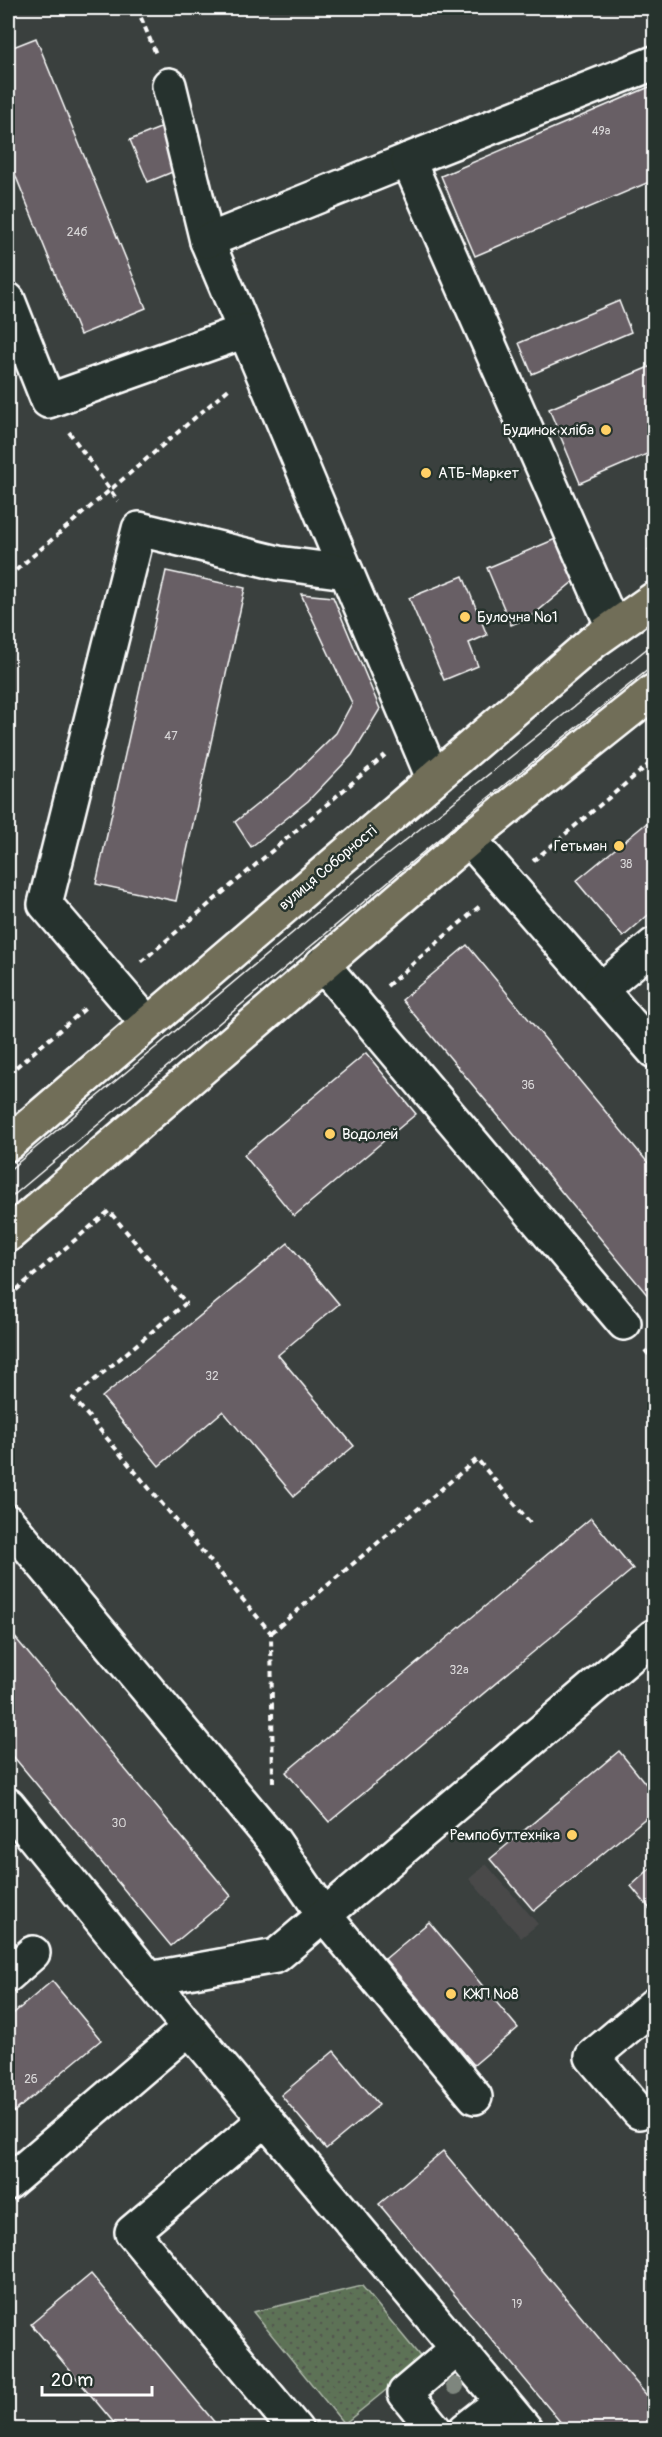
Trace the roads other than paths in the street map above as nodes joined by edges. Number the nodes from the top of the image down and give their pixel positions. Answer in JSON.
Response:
{"nodes":[{"id":1,"x":654,"y":63,"type":"edge"},
{"id":2,"x":169,"y":85,"type":"road end"},
{"id":3,"x":408,"y":160,"type":"junction"},
{"id":4,"x":207,"y":241,"type":"junction"},
{"id":5,"x":8,"y":300,"type":"edge"},
{"id":6,"x":245,"y":331,"type":"junction"},
{"id":7,"x":346,"y":572,"type":"junction"},
{"id":8,"x":654,"y":599,"type":"edge"},
{"id":9,"x":613,"y":627,"type":"junction"},
{"id":10,"x":654,"y":691,"type":"edge"},
{"id":11,"x":433,"y":778,"type":"junction"},
{"id":12,"x":469,"y":840,"type":"junction"},
{"id":13,"x":654,"y":945,"type":"edge"},
{"id":14,"x":322,"y":964,"type":"junction"},
{"id":15,"x":601,"y":989,"type":"junction"},
{"id":16,"x":147,"y":1023,"type":"junction"},
{"id":17,"x":654,"y":1051,"type":"edge"},
{"id":18,"x":8,"y":1144,"type":"edge"},
{"id":19,"x":8,"y":1235,"type":"edge"},
{"id":20,"x":624,"y":1323,"type":"dead end"},
{"id":21,"x":8,"y":1522,"type":"edge"},
{"id":22,"x":654,"y":1636,"type":"edge"},
{"id":23,"x":8,"y":1805,"type":"edge"},
{"id":24,"x":324,"y":1915,"type":"junction"},
{"id":25,"x":33,"y":1953,"type":"dead end"},
{"id":26,"x":8,"y":1974,"type":"edge"},
{"id":27,"x":149,"y":1979,"type":"junction"},
{"id":28,"x":654,"y":2005,"type":"edge"},
{"id":29,"x":189,"y":2028,"type":"junction"},
{"id":30,"x":475,"y":2097,"type":"dead end"},
{"id":31,"x":639,"y":2112,"type":"dead end"},
{"id":32,"x":266,"y":2120,"type":"junction"},
{"id":33,"x":8,"y":2183,"type":"edge"},
{"id":34,"x":458,"y":2348,"type":"junction"},
{"id":35,"x":502,"y":2401,"type":"junction"},
{"id":36,"x":296,"y":2430,"type":"edge"},
{"id":37,"x":435,"y":2430,"type":"edge"},
{"id":38,"x":465,"y":2430,"type":"edge"},
{"id":39,"x":526,"y":2430,"type":"edge"}],
"edges":[{"from":1,"to":3,"type":"lane"},
{"from":2,"to":4,"type":"lane"},
{"from":3,"to":4,"type":"lane"},
{"from":3,"to":9,"type":"lane"},
{"from":4,"to":6,"type":"lane"},
{"from":5,"to":6,"type":"lane"},
{"from":6,"to":7,"type":"lane"},
{"from":7,"to":11,"type":"lane"},
{"from":7,"to":16,"type":"lane"},
{"from":8,"to":9,"type":"main road","name":"вулиця Соборності"},
{"from":9,"to":11,"type":"main road","name":"вулиця Соборності"},
{"from":10,"to":12,"type":"main road"},
{"from":11,"to":16,"type":"main road","name":"вулиця Соборності"},
{"from":12,"to":14,"type":"main road"},
{"from":12,"to":15,"type":"lane"},
{"from":13,"to":15,"type":"lane"},
{"from":14,"to":19,"type":"main road"},
{"from":14,"to":20,"type":"lane"},
{"from":15,"to":17,"type":"lane"},
{"from":16,"to":18,"type":"main road","name":"вулиця Соборності"},
{"from":21,"to":24,"type":"lane"},
{"from":22,"to":24,"type":"lane"},
{"from":23,"to":27,"type":"lane"},
{"from":24,"to":27,"type":"lane"},
{"from":24,"to":30,"type":"lane"},
{"from":25,"to":26,"type":"lane"},
{"from":27,"to":29,"type":"lane"},
{"from":28,"to":31,"type":"lane"},
{"from":29,"to":32,"type":"lane"},
{"from":29,"to":33,"type":"lane"},
{"from":32,"to":34,"type":"lane"},
{"from":32,"to":36,"type":"lane"},
{"from":34,"to":35,"type":"lane"},
{"from":34,"to":37,"type":"lane"},
{"from":35,"to":38,"type":"lane"},
{"from":35,"to":39,"type":"lane"}]}
